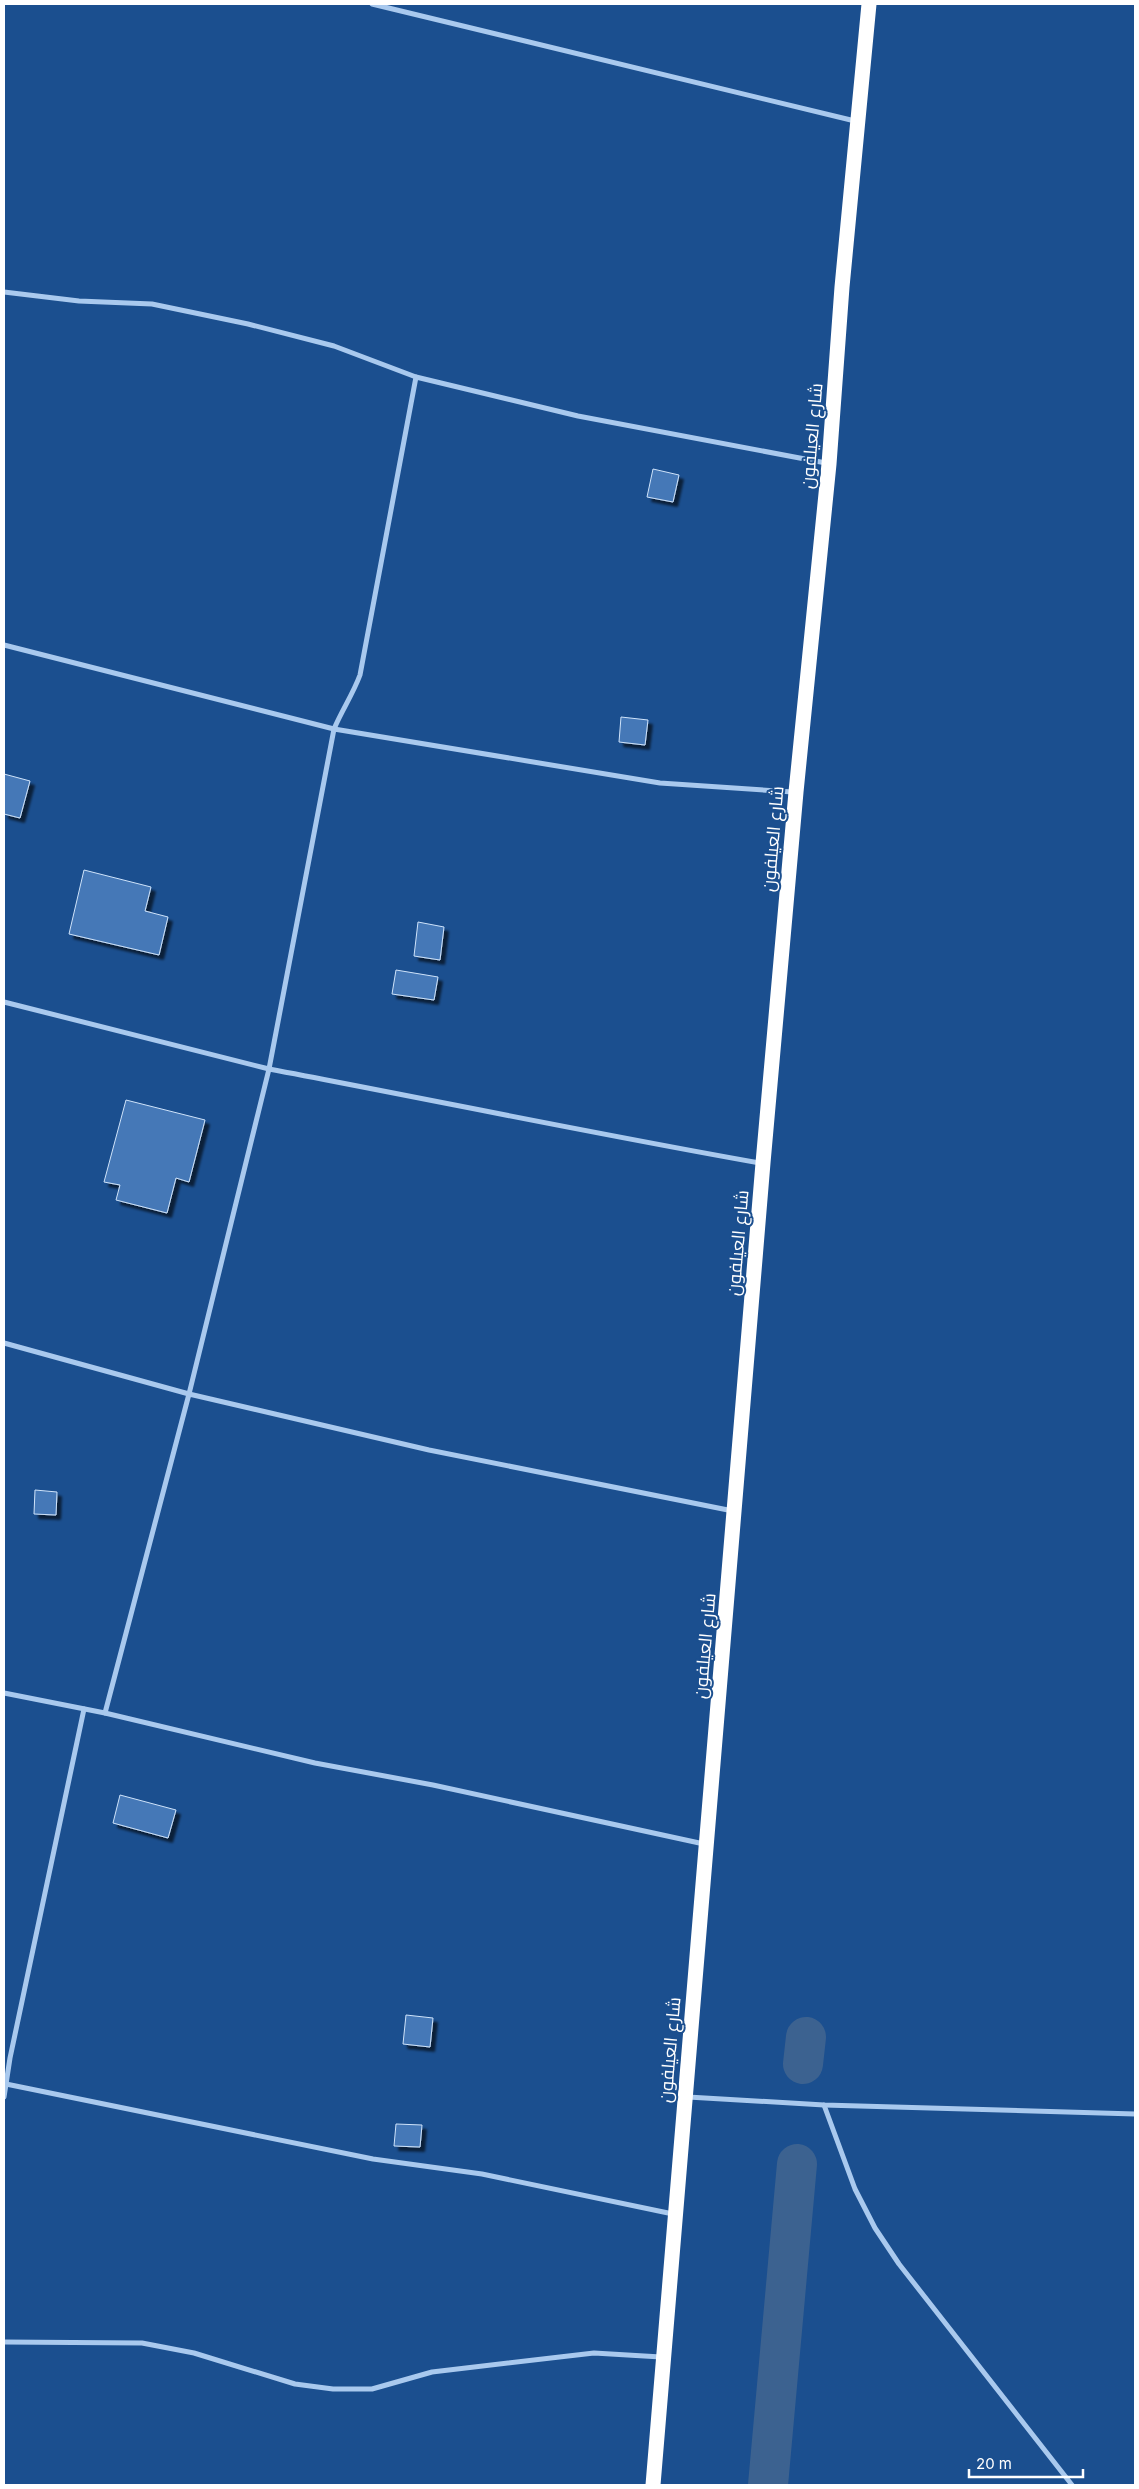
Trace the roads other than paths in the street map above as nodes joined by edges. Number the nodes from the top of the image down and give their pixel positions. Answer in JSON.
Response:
{"nodes":[{"id":1,"x":372,"y":4,"type":"edge"},
{"id":2,"x":869,"y":4,"type":"edge"},
{"id":3,"x":858,"y":122,"type":"junction"},
{"id":4,"x":4,"y":292,"type":"edge"},
{"id":5,"x":416,"y":377,"type":"junction"},
{"id":6,"x":829,"y":464,"type":"junction"},
{"id":7,"x":4,"y":645,"type":"edge"},
{"id":8,"x":334,"y":729,"type":"junction"},
{"id":9,"x":796,"y":792,"type":"junction"},
{"id":10,"x":4,"y":1002,"type":"edge"},
{"id":11,"x":269,"y":1069,"type":"junction"},
{"id":12,"x":763,"y":1163,"type":"junction"},
{"id":13,"x":4,"y":1343,"type":"edge"},
{"id":14,"x":189,"y":1394,"type":"junction"},
{"id":15,"x":734,"y":1512,"type":"junction"},
{"id":16,"x":4,"y":1693,"type":"edge"},
{"id":17,"x":84,"y":1709,"type":"junction"},
{"id":18,"x":105,"y":1713,"type":"junction"},
{"id":19,"x":707,"y":1845,"type":"junction"},
{"id":20,"x":7,"y":2057,"type":"edge"},
{"id":21,"x":6,"y":2084,"type":"junction"},
{"id":22,"x":685,"y":2096,"type":"junction"},
{"id":23,"x":4,"y":2097,"type":"edge"},
{"id":24,"x":824,"y":2105,"type":"junction"},
{"id":25,"x":1135,"y":2114,"type":"edge"},
{"id":26,"x":675,"y":2214,"type":"junction"},
{"id":27,"x":4,"y":2342,"type":"edge"},
{"id":28,"x":664,"y":2357,"type":"junction"},
{"id":29,"x":653,"y":2485,"type":"edge"},
{"id":30,"x":1072,"y":2485,"type":"edge"}],
"edges":[{"from":1,"to":3,"type":"street"},
{"from":2,"to":3,"type":"highway","name":"شارع العيلفون"},
{"from":3,"to":6,"type":"highway","name":"شارع العيلفون"},
{"from":4,"to":5,"type":"street"},
{"from":5,"to":6,"type":"street"},
{"from":5,"to":8,"type":"street"},
{"from":6,"to":9,"type":"highway","name":"شارع العيلفون"},
{"from":7,"to":8,"type":"street"},
{"from":8,"to":9,"type":"street"},
{"from":8,"to":11,"type":"street"},
{"from":9,"to":12,"type":"highway","name":"شارع العيلفون"},
{"from":10,"to":11,"type":"street"},
{"from":11,"to":12,"type":"street"},
{"from":11,"to":14,"type":"street"},
{"from":12,"to":15,"type":"highway","name":"شارع العيلفون"},
{"from":13,"to":14,"type":"street"},
{"from":14,"to":15,"type":"street"},
{"from":14,"to":18,"type":"street"},
{"from":15,"to":19,"type":"highway","name":"شارع العيلفون"},
{"from":16,"to":17,"type":"street"},
{"from":17,"to":18,"type":"street"},
{"from":17,"to":20,"type":"street"},
{"from":18,"to":19,"type":"street"},
{"from":19,"to":22,"type":"highway","name":"شارع العيلفون"},
{"from":20,"to":21,"type":"street"},
{"from":21,"to":23,"type":"street"},
{"from":21,"to":26,"type":"street"},
{"from":22,"to":24,"type":"street"},
{"from":22,"to":26,"type":"highway","name":"شارع العيلفون"},
{"from":24,"to":25,"type":"street"},
{"from":24,"to":30,"type":"street"},
{"from":26,"to":28,"type":"highway","name":"شارع العيلفون"},
{"from":27,"to":28,"type":"street"},
{"from":28,"to":29,"type":"highway","name":"شارع العيلفون"}]}
